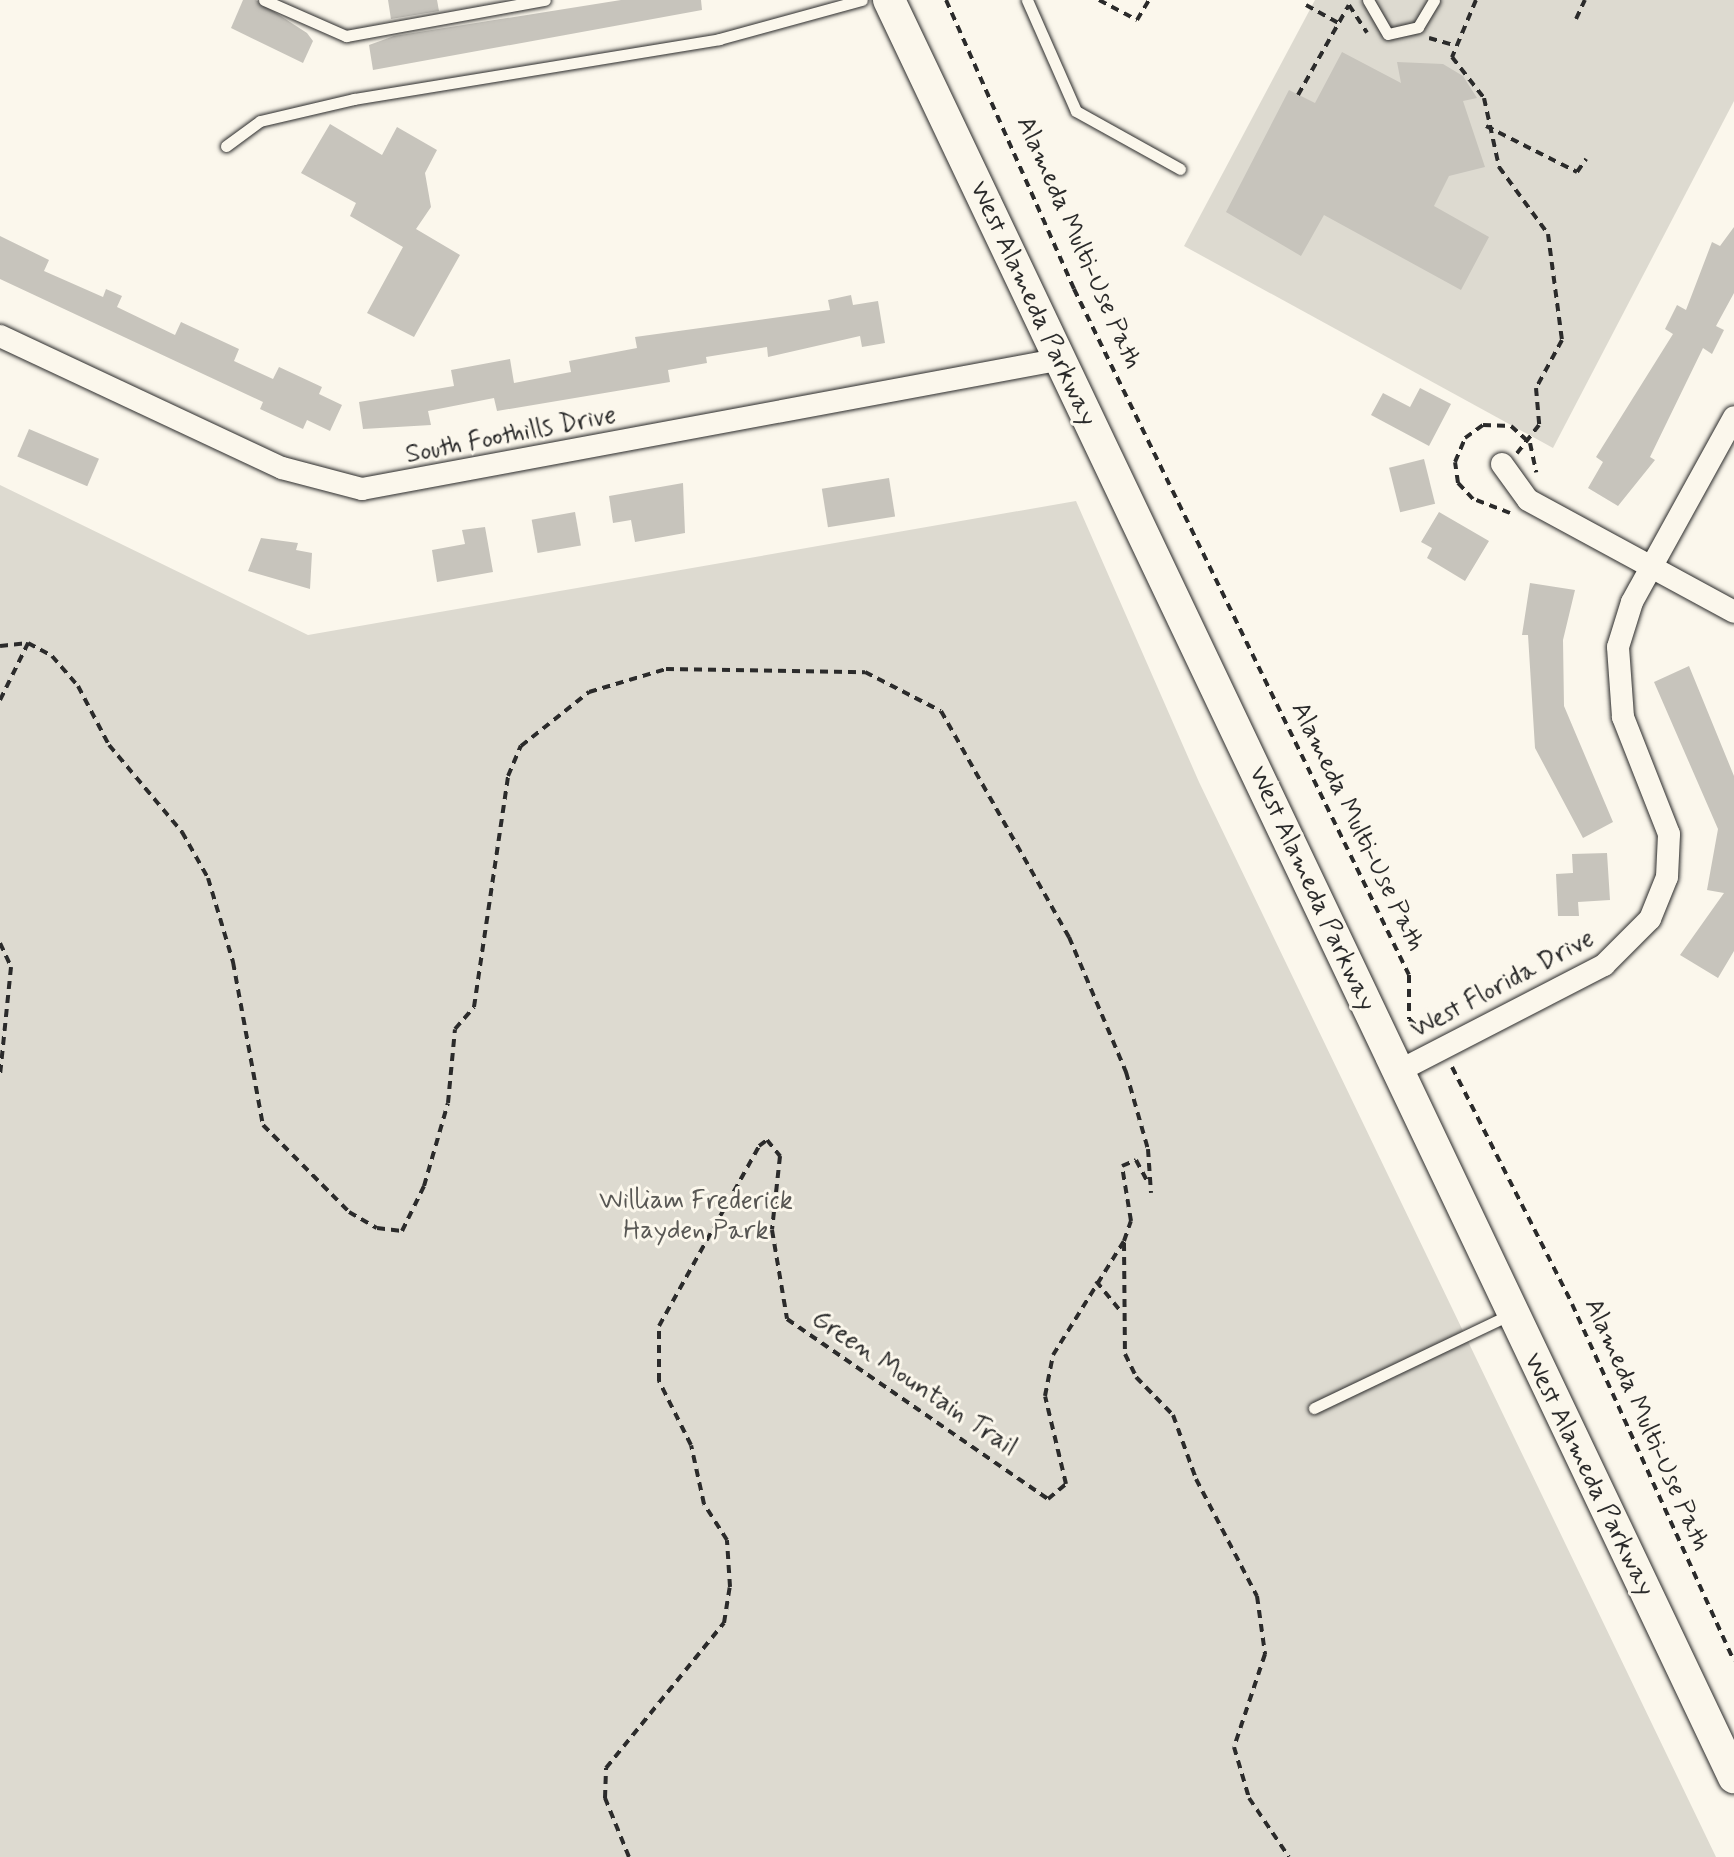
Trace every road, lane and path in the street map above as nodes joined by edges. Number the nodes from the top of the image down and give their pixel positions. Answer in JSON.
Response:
{"nodes":[{"id":1,"x":264,"y":0,"type":"edge"},
{"id":2,"x":545,"y":0,"type":"edge"},
{"id":3,"x":862,"y":0,"type":"edge"},
{"id":4,"x":889,"y":0,"type":"edge"},
{"id":5,"x":946,"y":0,"type":"edge"},
{"id":6,"x":1027,"y":0,"type":"edge"},
{"id":7,"x":1099,"y":0,"type":"edge"},
{"id":8,"x":1149,"y":0,"type":"edge"},
{"id":9,"x":1368,"y":0,"type":"edge"},
{"id":10,"x":1434,"y":0,"type":"edge"},
{"id":11,"x":1476,"y":0,"type":"edge"},
{"id":12,"x":1585,"y":0,"type":"edge"},
{"id":13,"x":1306,"y":5,"type":"dead end"},
{"id":14,"x":1576,"y":19,"type":"dead end"},
{"id":15,"x":1338,"y":23,"type":"junction"},
{"id":16,"x":1371,"y":37,"type":"dead end"},
{"id":17,"x":1416,"y":43,"type":"dead end"},
{"id":18,"x":1453,"y":45,"type":"junction"},
{"id":19,"x":1298,"y":95,"type":"dead end"},
{"id":20,"x":1486,"y":126,"type":"junction"},
{"id":21,"x":226,"y":146,"type":"dead end"},
{"id":22,"x":1586,"y":159,"type":"dead end"},
{"id":23,"x":1180,"y":169,"type":"dead end"},
{"id":24,"x":0,"y":336,"type":"edge"},
{"id":25,"x":1057,"y":360,"type":"junction"},
{"id":26,"x":1734,"y":417,"type":"edge"},
{"id":27,"x":1502,"y":464,"type":"joint"},
{"id":28,"x":1650,"y":566,"type":"junction"},
{"id":29,"x":1734,"y":612,"type":"edge"},
{"id":30,"x":28,"y":643,"type":"junction"},
{"id":31,"x":0,"y":646,"type":"edge"},
{"id":32,"x":0,"y":700,"type":"edge"},
{"id":33,"x":0,"y":943,"type":"edge"},
{"id":34,"x":1441,"y":1047,"type":"junction"},
{"id":35,"x":1397,"y":1072,"type":"junction"},
{"id":36,"x":0,"y":1076,"type":"edge"},
{"id":37,"x":1124,"y":1241,"type":"junction"},
{"id":38,"x":1095,"y":1281,"type":"junction"},
{"id":39,"x":1122,"y":1313,"type":"junction"},
{"id":40,"x":1510,"y":1314,"type":"junction"},
{"id":41,"x":1314,"y":1408,"type":"dead end"},
{"id":42,"x":1734,"y":1661,"type":"edge"},
{"id":43,"x":1734,"y":1777,"type":"edge"},
{"id":44,"x":629,"y":1857,"type":"edge"},
{"id":45,"x":1289,"y":1857,"type":"edge"}],
"edges":[{"from":1,"to":2,"type":"lane"},
{"from":3,"to":21,"type":"lane"},
{"from":4,"to":25,"type":"main road","name":"West Alameda Parkway"},
{"from":5,"to":34,"type":"path","name":"Alameda Multi-Use Path"},
{"from":6,"to":23,"type":"lane"},
{"from":7,"to":8,"type":"path"},
{"from":9,"to":10,"type":"lane"},
{"from":11,"to":18,"type":"path"},
{"from":12,"to":14,"type":"path"},
{"from":13,"to":15,"type":"path"},
{"from":15,"to":16,"type":"path"},
{"from":15,"to":19,"type":"path"},
{"from":17,"to":18,"type":"path"},
{"from":18,"to":20,"type":"path"},
{"from":20,"to":22,"type":"path"},
{"from":20,"to":27,"type":"path"},
{"from":24,"to":25,"type":"street","name":"South Foothills Drive"},
{"from":25,"to":35,"type":"main road","name":"West Alameda Parkway"},
{"from":26,"to":28,"type":"street","name":"West Florida Drive"},
{"from":27,"to":28,"type":"street"},
{"from":28,"to":29,"type":"street"},
{"from":28,"to":34,"type":"street","name":"West Florida Drive"},
{"from":30,"to":31,"type":"path"},
{"from":30,"to":32,"type":"path"},
{"from":30,"to":37,"type":"path"},
{"from":33,"to":36,"type":"path"},
{"from":34,"to":35,"type":"street","name":"West Florida Drive"},
{"from":34,"to":42,"type":"path","name":"Alameda Multi-Use Path"},
{"from":35,"to":40,"type":"main road","name":"West Alameda Parkway"},
{"from":37,"to":38,"type":"path","name":"Green Mountain Trail"},
{"from":37,"to":39,"type":"path"},
{"from":38,"to":39,"type":"path"},
{"from":38,"to":44,"type":"path","name":"Green Mountain Trail"},
{"from":39,"to":45,"type":"path"},
{"from":40,"to":41,"type":"lane"},
{"from":40,"to":43,"type":"main road","name":"West Alameda Parkway"}]}
